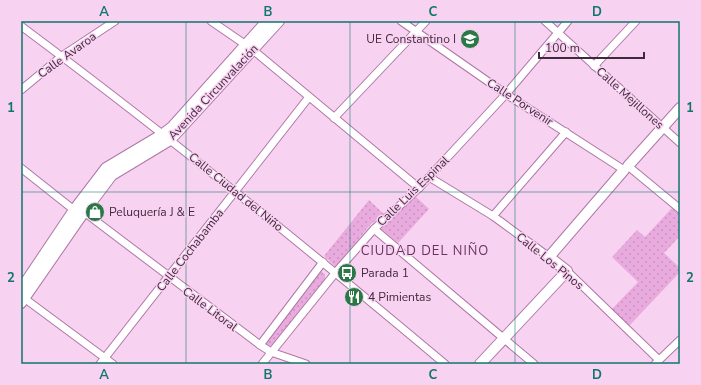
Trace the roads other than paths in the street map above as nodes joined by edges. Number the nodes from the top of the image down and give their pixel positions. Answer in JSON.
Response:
{"nodes":[{"id":1,"x":115,"y":21,"type":"edge"},
{"id":2,"x":211,"y":21,"type":"edge"},
{"id":3,"x":267,"y":21,"type":"edge"},
{"id":4,"x":279,"y":21,"type":"edge"},
{"id":5,"x":401,"y":21,"type":"edge"},
{"id":6,"x":426,"y":21,"type":"edge"},
{"id":7,"x":545,"y":21,"type":"edge"},
{"id":8,"x":568,"y":21,"type":"edge"},
{"id":9,"x":636,"y":21,"type":"edge"},
{"id":10,"x":21,"y":26,"type":"edge"},
{"id":11,"x":416,"y":32,"type":"junction"},
{"id":12,"x":557,"y":33,"type":"junction"},
{"id":13,"x":250,"y":47,"type":"junction"},
{"id":14,"x":62,"y":56,"type":"junction"},
{"id":15,"x":594,"y":66,"type":"junction"},
{"id":16,"x":21,"y":90,"type":"edge"},
{"id":17,"x":506,"y":94,"type":"junction"},
{"id":18,"x":310,"y":97,"type":"junction"},
{"id":19,"x":680,"y":108,"type":"edge"},
{"id":20,"x":334,"y":118,"type":"junction"},
{"id":21,"x":663,"y":127,"type":"junction"},
{"id":22,"x":566,"y":132,"type":"junction"},
{"id":23,"x":167,"y":137,"type":"junction"},
{"id":24,"x":680,"y":143,"type":"edge"},
{"id":25,"x":21,"y":168,"type":"edge"},
{"id":26,"x":626,"y":168,"type":"junction"},
{"id":27,"x":429,"y":177,"type":"junction"},
{"id":28,"x":419,"y":188,"type":"junction"},
{"id":29,"x":236,"y":192,"type":"junction"},
{"id":30,"x":680,"y":209,"type":"edge"},
{"id":31,"x":79,"y":211,"type":"junction"},
{"id":32,"x":493,"y":216,"type":"junction"},
{"id":33,"x":374,"y":229,"type":"junction"},
{"id":34,"x":549,"y":257,"type":"junction"},
{"id":35,"x":323,"y":262,"type":"junction"},
{"id":36,"x":567,"y":271,"type":"junction"},
{"id":37,"x":336,"y":272,"type":"junction"},
{"id":38,"x":168,"y":277,"type":"junction"},
{"id":39,"x":22,"y":297,"type":"edge"},
{"id":40,"x":503,"y":338,"type":"junction"},
{"id":41,"x":680,"y":340,"type":"edge"},
{"id":42,"x":260,"y":345,"type":"junction"},
{"id":43,"x":271,"y":352,"type":"junction"},
{"id":44,"x":102,"y":361,"type":"edge"},
{"id":45,"x":657,"y":362,"type":"edge"},
{"id":46,"x":113,"y":364,"type":"edge"},
{"id":47,"x":262,"y":364,"type":"edge"},
{"id":48,"x":306,"y":364,"type":"edge"},
{"id":49,"x":445,"y":364,"type":"edge"},
{"id":50,"x":480,"y":364,"type":"edge"},
{"id":51,"x":534,"y":364,"type":"edge"}],
"edges":[{"from":1,"to":14,"type":"street","name":"Calle Avaroa"},
{"from":2,"to":13,"type":"street"},
{"from":3,"to":13,"type":"main road","name":"Avenida Circunvalación"},
{"from":4,"to":13,"type":"main road","name":"Avenida Circunvalación"},
{"from":5,"to":11,"type":"street","name":"Calle Porvenir"},
{"from":6,"to":11,"type":"street"},
{"from":7,"to":12,"type":"street","name":"Calle Mejillones"},
{"from":8,"to":12,"type":"street","name":"Calle Luis Espinal"},
{"from":9,"to":15,"type":"street"},
{"from":10,"to":14,"type":"street","name":"Calle Ciudad del Niño"},
{"from":11,"to":17,"type":"street","name":"Calle Porvenir"},
{"from":11,"to":20,"type":"street"},
{"from":12,"to":15,"type":"street","name":"Calle Mejillones"},
{"from":12,"to":17,"type":"street","name":"Calle Luis Espinal"},
{"from":13,"to":18,"type":"street"},
{"from":13,"to":23,"type":"main road","name":"Avenida Circunvalación"},
{"from":14,"to":16,"type":"street","name":"Calle Avaroa"},
{"from":14,"to":23,"type":"street","name":"Calle Ciudad del Niño"},
{"from":15,"to":21,"type":"street","name":"Calle Mejillones"},
{"from":17,"to":22,"type":"street","name":"Calle Porvenir"},
{"from":17,"to":27,"type":"street","name":"Calle Luis Espinal"},
{"from":18,"to":20,"type":"street"},
{"from":18,"to":29,"type":"street","name":"Calle Cochabamba"},
{"from":19,"to":21,"type":"main road"},
{"from":20,"to":28,"type":"street"},
{"from":21,"to":24,"type":"street","name":"Calle Mejillones"},
{"from":21,"to":26,"type":"main road"},
{"from":22,"to":26,"type":"street","name":"Calle Porvenir"},
{"from":22,"to":32,"type":"street"},
{"from":23,"to":29,"type":"street","name":"Calle Ciudad del Niño"},
{"from":23,"to":31,"type":"main road","name":"Avenida Circunvalación"},
{"from":25,"to":31,"type":"street","name":"Calle Litoral"},
{"from":26,"to":30,"type":"street","name":"Calle Porvenir"},
{"from":26,"to":34,"type":"main road"},
{"from":27,"to":28,"type":"street","name":"Calle Luis Espinal"},
{"from":27,"to":32,"type":"street","name":"Calle Los Pinos"},
{"from":28,"to":33,"type":"street","name":"Calle Luis Espinal"},
{"from":29,"to":35,"type":"street","name":"Calle Ciudad del Niño"},
{"from":29,"to":38,"type":"street","name":"Calle Cochabamba"},
{"from":31,"to":38,"type":"street","name":"Calle Litoral"},
{"from":31,"to":39,"type":"main road","name":"Avenida Circunvalación"},
{"from":32,"to":34,"type":"street","name":"Calle Los Pinos"},
{"from":33,"to":37,"type":"street","name":"Calle Luis Espinal"},
{"from":33,"to":40,"type":"street"},
{"from":34,"to":36,"type":"main road","name":"Calle Los Pinos"},
{"from":35,"to":37,"type":"street","name":"Calle Ciudad del Niño"},
{"from":35,"to":42,"type":"street"},
{"from":36,"to":40,"type":"main road"},
{"from":36,"to":45,"type":"street","name":"Calle Los Pinos"},
{"from":37,"to":43,"type":"street","name":"Calle Luis Espinal"},
{"from":37,"to":49,"type":"street","name":"Calle Ciudad del Niño"},
{"from":38,"to":42,"type":"street","name":"Calle Litoral"},
{"from":38,"to":44,"type":"street","name":"Calle Cochabamba"},
{"from":39,"to":44,"type":"street"},
{"from":40,"to":50,"type":"main road"},
{"from":40,"to":51,"type":"street"},
{"from":41,"to":45,"type":"street"},
{"from":42,"to":43,"type":"street","name":"Calle Litoral"},
{"from":43,"to":47,"type":"street","name":"Calle Luis Espinal"},
{"from":43,"to":48,"type":"street","name":"Calle Litoral"},
{"from":44,"to":46,"type":"street"}]}
